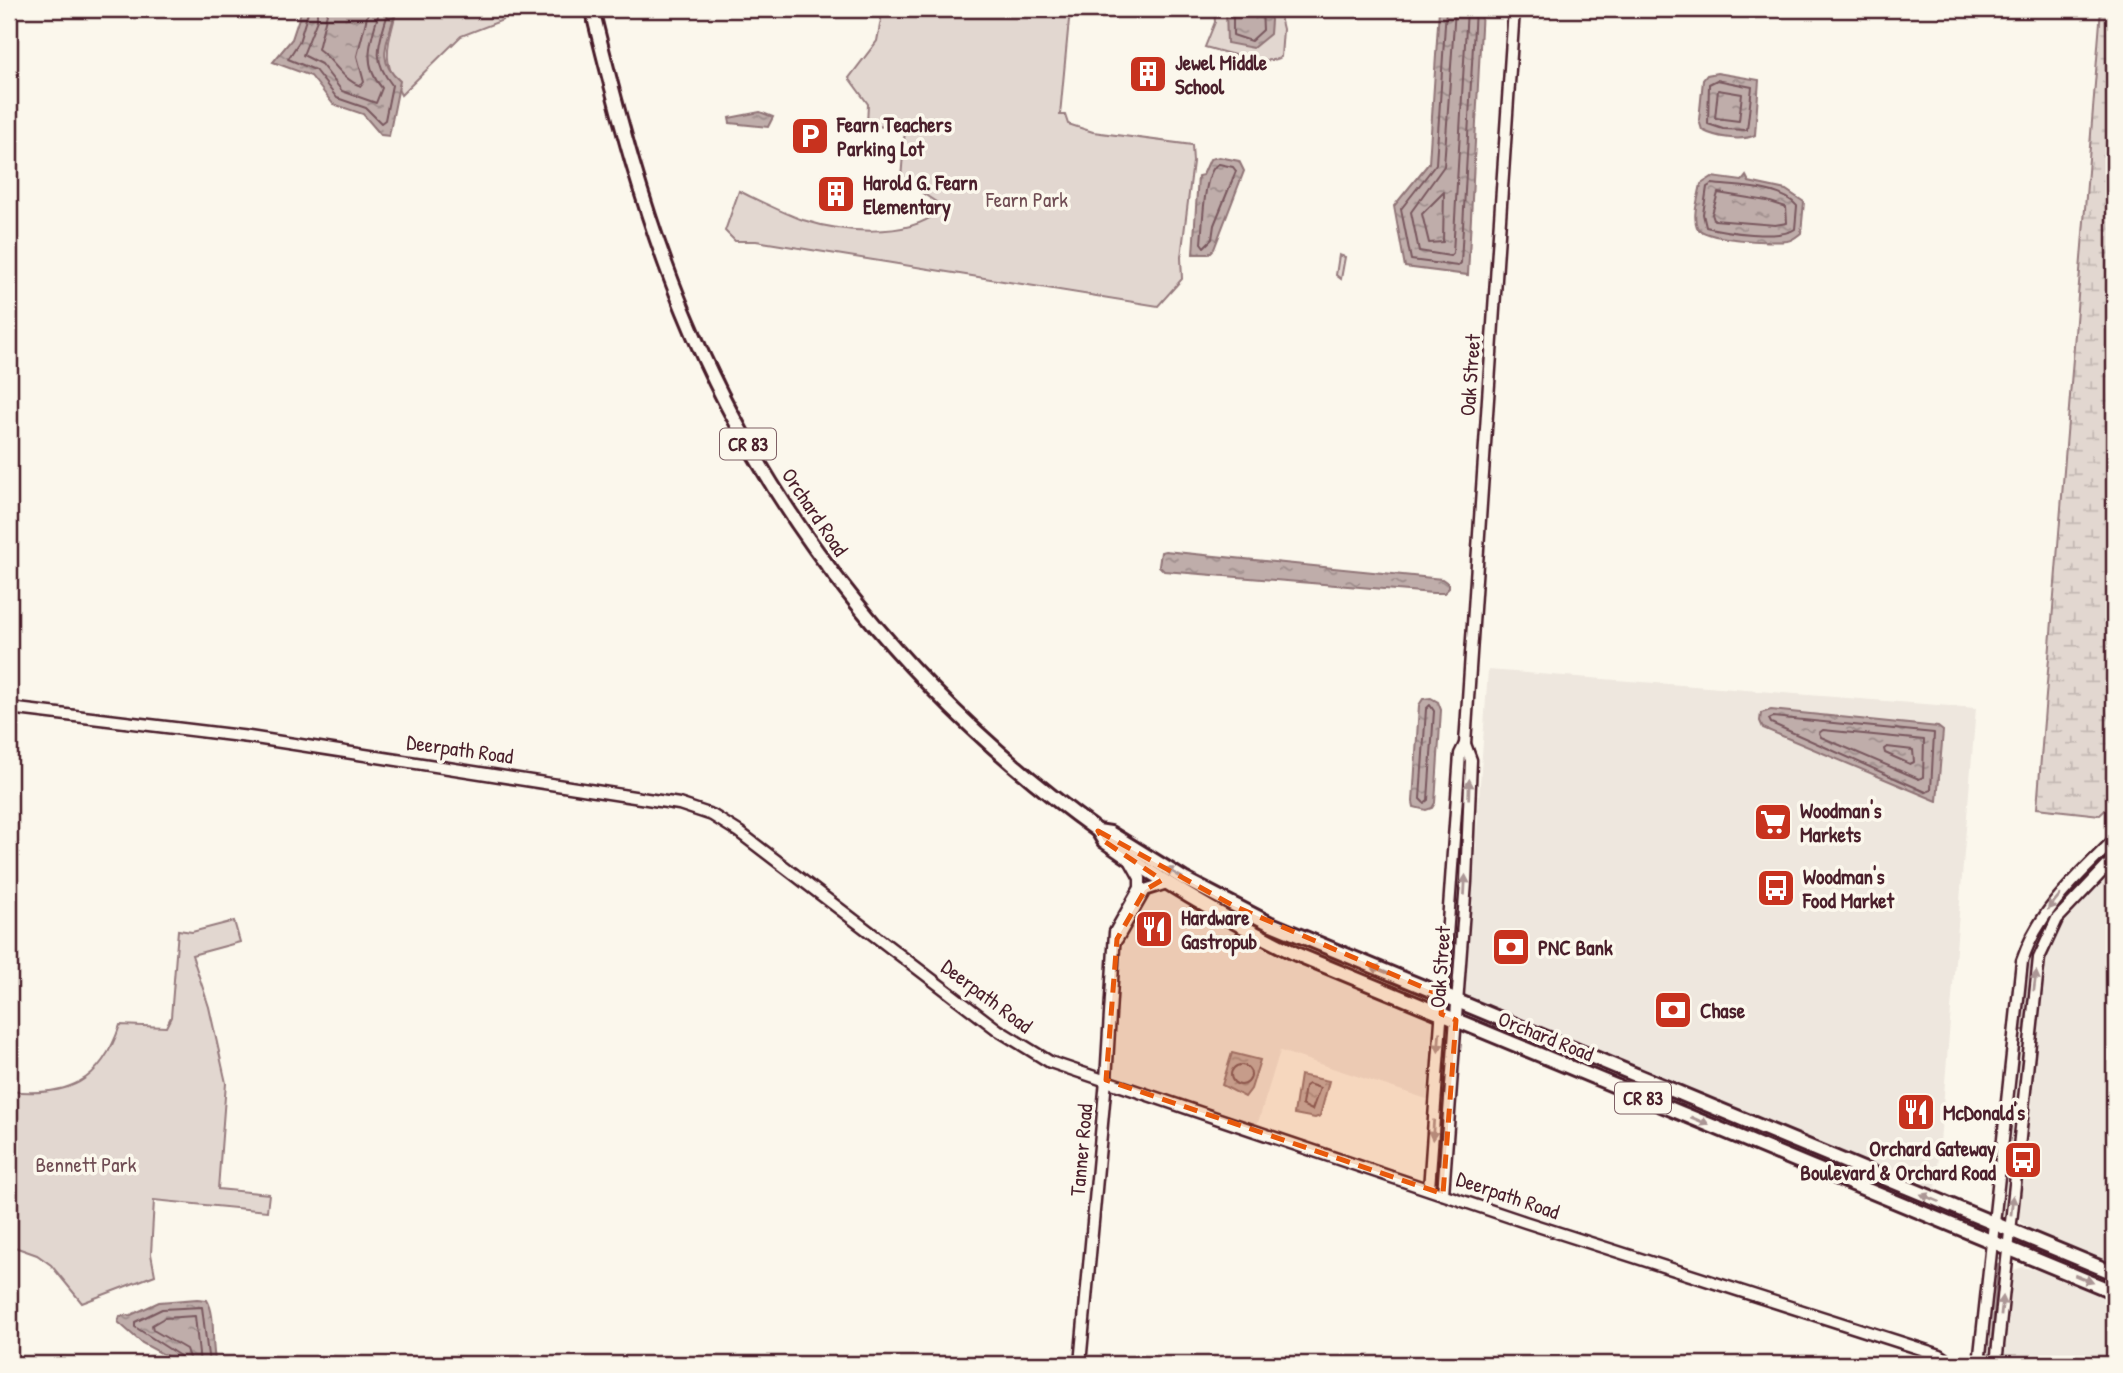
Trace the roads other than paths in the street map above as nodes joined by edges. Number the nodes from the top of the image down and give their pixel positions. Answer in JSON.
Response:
{"nodes":[{"id":1,"x":592,"y":9,"type":"edge"},
{"id":2,"x":1514,"y":9,"type":"edge"},
{"id":3,"x":9,"y":708,"type":"edge"},
{"id":4,"x":1465,"y":744,"type":"junction"},
{"id":5,"x":1098,"y":831,"type":"junction"},
{"id":6,"x":2114,"y":840,"type":"edge"},
{"id":7,"x":1130,"y":859,"type":"junction"},
{"id":8,"x":2114,"y":859,"type":"edge"},
{"id":9,"x":1167,"y":883,"type":"junction"},
{"id":10,"x":1117,"y":939,"type":"junction"},
{"id":11,"x":1443,"y":996,"type":"junction"},
{"id":12,"x":1457,"y":1002,"type":"junction"},
{"id":13,"x":1441,"y":1014,"type":"junction"},
{"id":14,"x":1456,"y":1020,"type":"junction"},
{"id":15,"x":1106,"y":1080,"type":"junction"},
{"id":16,"x":1429,"y":1189,"type":"junction"},
{"id":17,"x":1443,"y":1194,"type":"junction"},
{"id":18,"x":1993,"y":1224,"type":"junction"},
{"id":19,"x":2010,"y":1231,"type":"junction"},
{"id":20,"x":1991,"y":1241,"type":"junction"},
{"id":21,"x":2008,"y":1248,"type":"junction"},
{"id":22,"x":2114,"y":1273,"type":"edge"},
{"id":23,"x":2114,"y":1292,"type":"edge"},
{"id":24,"x":1080,"y":1364,"type":"edge"},
{"id":25,"x":1951,"y":1364,"type":"edge"},
{"id":26,"x":1979,"y":1364,"type":"edge"},
{"id":27,"x":1996,"y":1364,"type":"edge"}],
"edges":[{"from":1,"to":5,"type":"main road","name":"Orchard Road","number":"CR 83"},
{"from":2,"to":4,"type":"street","name":"Oak Street"},
{"from":3,"to":15,"type":"street","name":"Deerpath Road"},
{"from":4,"to":11,"type":"street","name":"Oak Street"},
{"from":12,"to":4,"type":"street","name":"Oak Street","one_way":true},
{"from":5,"to":7,"type":"main road","name":"Orchard Road","number":"CR 83"},
{"from":11,"to":5,"type":"main road","name":"Orchard Road","number":"CR 83","one_way":true},
{"from":6,"to":18,"type":"street","one_way":true},
{"from":7,"to":9,"type":"main road","name":"Orchard Road","number":"CR 83"},
{"from":7,"to":10,"type":"street","name":"Tanner Road"},
{"from":19,"to":8,"type":"street","one_way":true},
{"from":9,"to":10,"type":"street","name":"Tanner Road"},
{"from":9,"to":13,"type":"main road","name":"Orchard Road","number":"CR 83"},
{"from":10,"to":15,"type":"street","name":"Tanner Road"},
{"from":11,"to":12,"type":"main road","name":"Orchard Road","number":"CR 83"},
{"from":11,"to":13,"type":"street","name":"Oak Street"},
{"from":12,"to":14,"type":"street","name":"Oak Street"},
{"from":18,"to":12,"type":"main road","name":"Orchard Road","number":"CR 83","one_way":true},
{"from":13,"to":14,"type":"main road","name":"Orchard Road","number":"CR 83"},
{"from":13,"to":16,"type":"street","name":"Oak Street","one_way":true},
{"from":14,"to":17,"type":"street","name":"Oak Street"},
{"from":14,"to":20,"type":"main road","name":"Orchard Road","number":"CR 83","one_way":true},
{"from":15,"to":16,"type":"street","name":"Deerpath Road"},
{"from":15,"to":24,"type":"street","name":"Tanner Road"},
{"from":16,"to":17,"type":"street","name":"Deerpath Road"},
{"from":17,"to":25,"type":"street","name":"Deerpath Road"},
{"from":18,"to":19,"type":"main road","name":"Orchard Road","number":"CR 83"},
{"from":18,"to":20,"type":"street"},
{"from":19,"to":21,"type":"street"},
{"from":19,"to":22,"type":"main road","name":"Orchard Road","number":"CR 83"},
{"from":20,"to":21,"type":"main road","name":"Orchard Road","number":"CR 83"},
{"from":20,"to":26,"type":"street"},
{"from":21,"to":23,"type":"main road","name":"Orchard Road","number":"CR 83","one_way":true},
{"from":27,"to":21,"type":"street","one_way":true}]}
